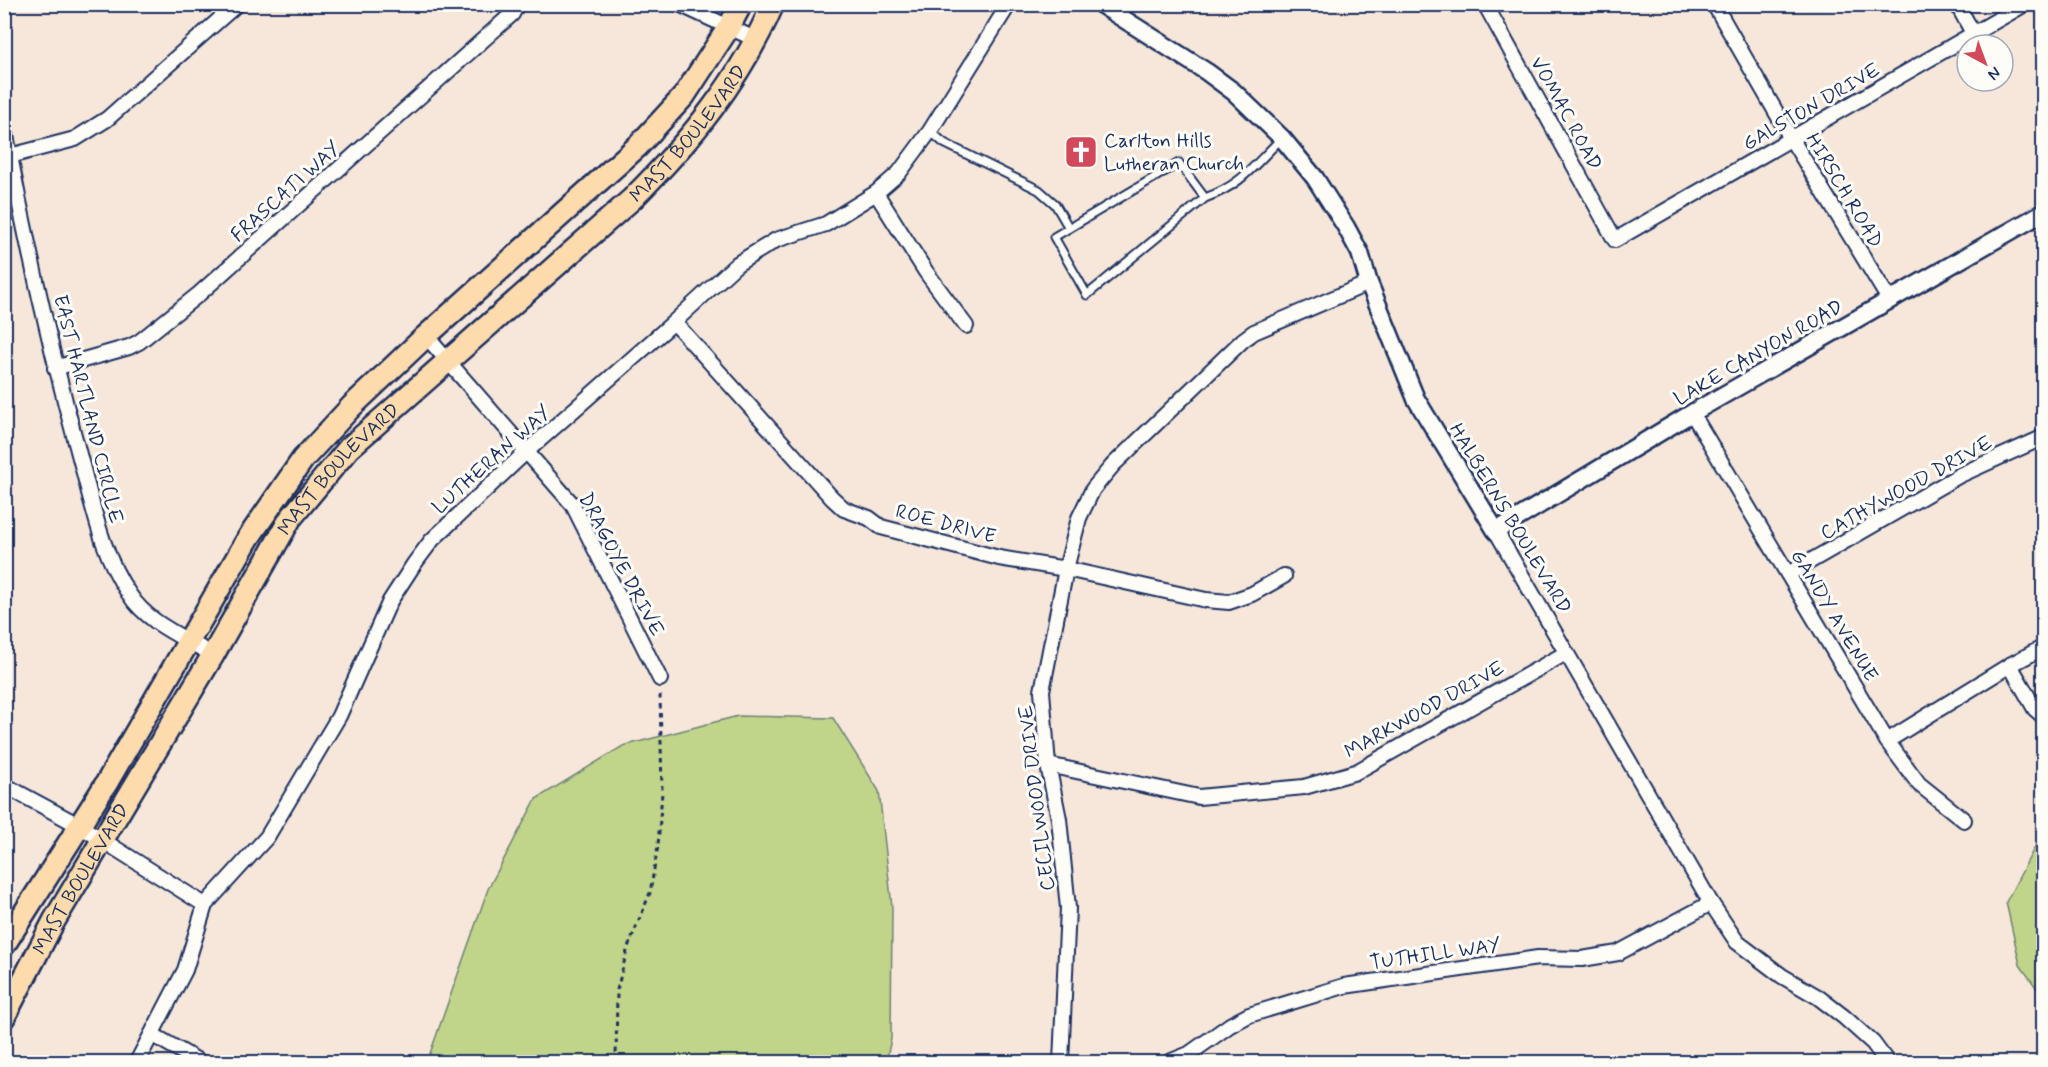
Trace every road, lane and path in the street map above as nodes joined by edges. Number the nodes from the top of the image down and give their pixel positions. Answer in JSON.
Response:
{"nodes":[{"id":1,"x":237,"y":4,"type":"edge"},
{"id":2,"x":517,"y":4,"type":"edge"},
{"id":3,"x":679,"y":4,"type":"edge"},
{"id":4,"x":741,"y":4,"type":"edge"},
{"id":5,"x":773,"y":4,"type":"edge"},
{"id":6,"x":1009,"y":4,"type":"edge"},
{"id":7,"x":1100,"y":4,"type":"edge"},
{"id":8,"x":1485,"y":4,"type":"edge"},
{"id":9,"x":1714,"y":4,"type":"edge"},
{"id":10,"x":1957,"y":4,"type":"edge"},
{"id":11,"x":2025,"y":4,"type":"edge"},
{"id":12,"x":729,"y":27,"type":"junction"},
{"id":13,"x":1973,"y":33,"type":"edge"},
{"id":14,"x":1977,"y":33,"type":"edge"},
{"id":15,"x":757,"y":40,"type":"junction"},
{"id":16,"x":1955,"y":46,"type":"edge"},
{"id":17,"x":4,"y":125,"type":"edge"},
{"id":18,"x":930,"y":131,"type":"junction"},
{"id":19,"x":1282,"y":138,"type":"junction"},
{"id":20,"x":1792,"y":140,"type":"junction"},
{"id":21,"x":10,"y":156,"type":"junction"},
{"id":22,"x":876,"y":193,"type":"junction"},
{"id":23,"x":1205,"y":198,"type":"junction"},
{"id":24,"x":2043,"y":212,"type":"edge"},
{"id":25,"x":1069,"y":228,"type":"junction"},
{"id":26,"x":1615,"y":240,"type":"joint"},
{"id":27,"x":1369,"y":283,"type":"junction"},
{"id":28,"x":1890,"y":301,"type":"junction"},
{"id":29,"x":674,"y":322,"type":"junction"},
{"id":30,"x":966,"y":326,"type":"dead end"},
{"id":31,"x":426,"y":336,"type":"junction"},
{"id":32,"x":448,"y":361,"type":"junction"},
{"id":33,"x":55,"y":368,"type":"junction"},
{"id":34,"x":1692,"y":413,"type":"junction"},
{"id":35,"x":2043,"y":437,"type":"edge"},
{"id":36,"x":526,"y":451,"type":"junction"},
{"id":37,"x":1496,"y":531,"type":"junction"},
{"id":38,"x":1066,"y":569,"type":"junction"},
{"id":39,"x":1788,"y":574,"type":"junction"},
{"id":40,"x":1284,"y":576,"type":"dead end"},
{"id":41,"x":189,"y":640,"type":"junction"},
{"id":42,"x":2043,"y":646,"type":"edge"},
{"id":43,"x":1566,"y":653,"type":"junction"},
{"id":44,"x":213,"y":655,"type":"junction"},
{"id":45,"x":2010,"y":665,"type":"junction"},
{"id":46,"x":660,"y":679,"type":"joint"},
{"id":47,"x":2043,"y":717,"type":"edge"},
{"id":48,"x":1887,"y":741,"type":"junction"},
{"id":49,"x":1048,"y":765,"type":"junction"},
{"id":50,"x":4,"y":785,"type":"edge"},
{"id":51,"x":1964,"y":820,"type":"dead end"},
{"id":52,"x":80,"y":826,"type":"junction"},
{"id":53,"x":102,"y":840,"type":"junction"},
{"id":54,"x":1712,"y":903,"type":"junction"},
{"id":55,"x":205,"y":905,"type":"junction"},
{"id":56,"x":4,"y":945,"type":"edge"},
{"id":57,"x":5,"y":1016,"type":"edge"},
{"id":58,"x":153,"y":1035,"type":"junction"},
{"id":59,"x":137,"y":1062,"type":"edge"},
{"id":60,"x":200,"y":1062,"type":"edge"},
{"id":61,"x":616,"y":1062,"type":"edge"},
{"id":62,"x":1061,"y":1062,"type":"edge"},
{"id":63,"x":1169,"y":1062,"type":"edge"},
{"id":64,"x":1887,"y":1062,"type":"edge"}],
"edges":[{"from":1,"to":21,"type":"street"},
{"from":2,"to":33,"type":"street","name":"FRASCATI WAY"},
{"from":3,"to":12,"type":"street"},
{"from":4,"to":12,"type":"main road","name":"MAST BOULEVARD"},
{"from":5,"to":15,"type":"main road","name":"MAST BOULEVARD"},
{"from":6,"to":18,"type":"street","name":"LUTHERAN WAY"},
{"from":7,"to":19,"type":"street","name":"HALBERNS BOULEVARD"},
{"from":8,"to":26,"type":"street","name":"VOMAC ROAD"},
{"from":9,"to":20,"type":"street","name":"HIRSCH ROAD"},
{"from":10,"to":13,"type":"street"},
{"from":11,"to":14,"type":"street","name":"GALSTON DRIVE"},
{"from":12,"to":15,"type":"street"},
{"from":12,"to":31,"type":"main road","name":"MAST BOULEVARD"},
{"from":15,"to":32,"type":"main road","name":"MAST BOULEVARD"},
{"from":16,"to":20,"type":"street","name":"GALSTON DRIVE"},
{"from":17,"to":21,"type":"street","name":"EAST HARTLAND CIRCLE"},
{"from":18,"to":22,"type":"street","name":"LUTHERAN WAY"},
{"from":18,"to":25,"type":"lane"},
{"from":19,"to":23,"type":"lane"},
{"from":19,"to":27,"type":"street","name":"HALBERNS BOULEVARD"},
{"from":20,"to":26,"type":"street","name":"GALSTON DRIVE"},
{"from":20,"to":28,"type":"street","name":"HIRSCH ROAD"},
{"from":21,"to":33,"type":"street","name":"EAST HARTLAND CIRCLE"},
{"from":22,"to":29,"type":"street","name":"LUTHERAN WAY"},
{"from":22,"to":30,"type":"street"},
{"from":23,"to":25,"type":"lane"},
{"from":23,"to":25,"type":"lane"},
{"from":24,"to":28,"type":"street","name":"LAKE CANYON ROAD"},
{"from":27,"to":37,"type":"street","name":"HALBERNS BOULEVARD"},
{"from":27,"to":38,"type":"street","name":"CECILWOOD DRIVE"},
{"from":28,"to":34,"type":"street","name":"LAKE CANYON ROAD"},
{"from":29,"to":36,"type":"street","name":"LUTHERAN WAY"},
{"from":29,"to":38,"type":"street","name":"ROE DRIVE"},
{"from":31,"to":32,"type":"street","name":"DRAGOYE DRIVE"},
{"from":31,"to":41,"type":"main road","name":"MAST BOULEVARD"},
{"from":32,"to":36,"type":"street","name":"DRAGOYE DRIVE"},
{"from":32,"to":44,"type":"main road","name":"MAST BOULEVARD"},
{"from":33,"to":41,"type":"street","name":"EAST HARTLAND CIRCLE"},
{"from":34,"to":37,"type":"street","name":"LAKE CANYON ROAD"},
{"from":34,"to":39,"type":"street","name":"GANDY AVENUE"},
{"from":35,"to":39,"type":"street","name":"CATHYWOOD DRIVE"},
{"from":36,"to":46,"type":"street","name":"DRAGOYE DRIVE"},
{"from":36,"to":55,"type":"street","name":"LUTHERAN WAY"},
{"from":37,"to":43,"type":"street","name":"HALBERNS BOULEVARD"},
{"from":38,"to":40,"type":"street","name":"ROE DRIVE"},
{"from":38,"to":49,"type":"street","name":"CECILWOOD DRIVE"},
{"from":39,"to":48,"type":"street","name":"GANDY AVENUE"},
{"from":41,"to":44,"type":"street","name":"EAST HARTLAND CIRCLE"},
{"from":41,"to":52,"type":"main road","name":"MAST BOULEVARD"},
{"from":42,"to":45,"type":"street"},
{"from":43,"to":49,"type":"street","name":"MARKWOOD DRIVE"},
{"from":43,"to":54,"type":"street","name":"HALBERNS BOULEVARD"},
{"from":44,"to":53,"type":"main road","name":"MAST BOULEVARD"},
{"from":45,"to":47,"type":"street"},
{"from":45,"to":48,"type":"street"},
{"from":46,"to":61,"type":"path"},
{"from":48,"to":51,"type":"street","name":"GANDY AVENUE"},
{"from":49,"to":62,"type":"street","name":"CECILWOOD DRIVE"},
{"from":50,"to":52,"type":"street"},
{"from":52,"to":53,"type":"street"},
{"from":52,"to":56,"type":"main road","name":"MAST BOULEVARD"},
{"from":53,"to":55,"type":"street"},
{"from":53,"to":57,"type":"main road","name":"MAST BOULEVARD"},
{"from":54,"to":63,"type":"street","name":"TUTHILL WAY"},
{"from":54,"to":64,"type":"street","name":"HALBERNS BOULEVARD"},
{"from":55,"to":58,"type":"street","name":"LUTHERAN WAY"},
{"from":58,"to":59,"type":"street","name":"LUTHERAN WAY"},
{"from":58,"to":60,"type":"street"}]}
